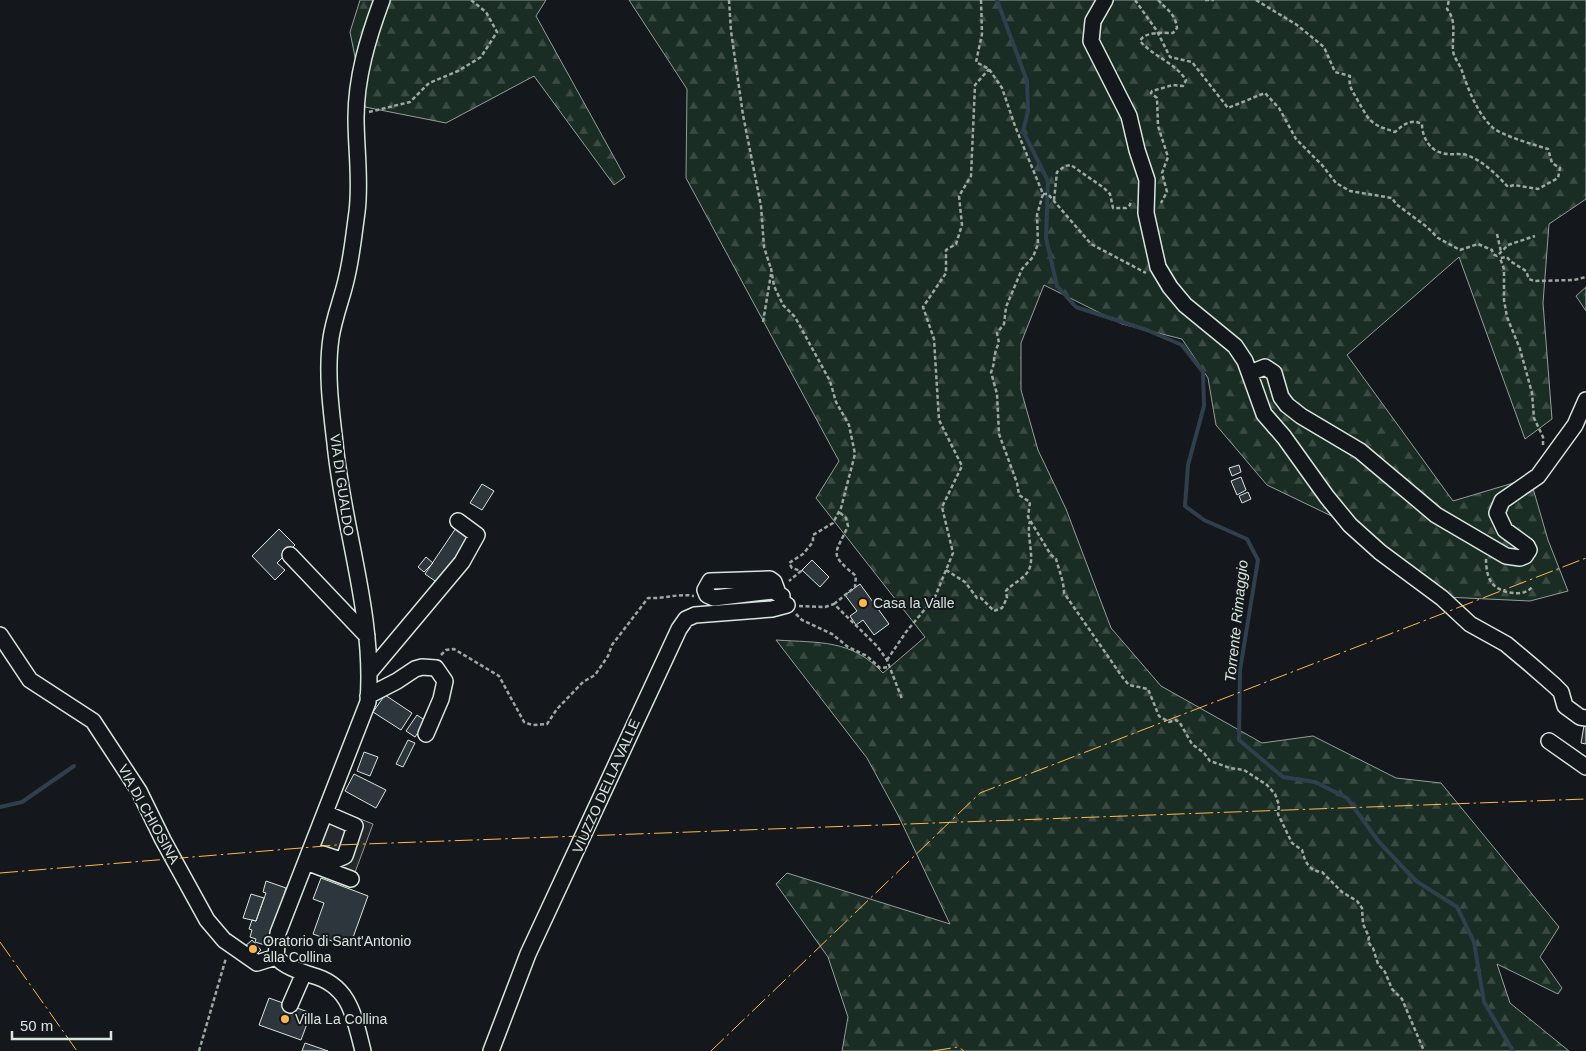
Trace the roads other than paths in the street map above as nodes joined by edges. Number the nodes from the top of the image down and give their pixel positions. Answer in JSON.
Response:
{"nodes":[{"id":1,"x":382,"y":0,"type":"edge"},
{"id":2,"x":1105,"y":0,"type":"edge"},
{"id":3,"x":1250,"y":373,"type":"junction"},
{"id":4,"x":1586,"y":400,"type":"edge"},
{"id":5,"x":458,"y":521,"type":"dead end"},
{"id":6,"x":290,"y":555,"type":"dead end"},
{"id":7,"x":786,"y":602,"type":"road end"},
{"id":8,"x":0,"y":634,"type":"edge"},
{"id":9,"x":368,"y":636,"type":"junction"},
{"id":10,"x":369,"y":673,"type":"junction"},
{"id":11,"x":368,"y":696,"type":"junction"},
{"id":12,"x":1586,"y":718,"type":"edge"},
{"id":13,"x":426,"y":734,"type":"dead end"},
{"id":14,"x":1549,"y":741,"type":"dead end"},
{"id":15,"x":1586,"y":767,"type":"edge"},
{"id":16,"x":325,"y":813,"type":"junction"},
{"id":17,"x":308,"y":856,"type":"junction"},
{"id":18,"x":351,"y":879,"type":"dead end"},
{"id":19,"x":276,"y":957,"type":"junction"},
{"id":20,"x":304,"y":973,"type":"junction"},
{"id":21,"x":290,"y":1006,"type":"dead end"},
{"id":22,"x":363,"y":1051,"type":"edge"},
{"id":23,"x":490,"y":1051,"type":"edge"}],
"edges":[{"from":1,"to":9,"type":"street","name":"VIA DI GUALDO"},
{"from":2,"to":3,"type":"street"},
{"from":3,"to":4,"type":"street"},
{"from":3,"to":12,"type":"street"},
{"from":5,"to":10,"type":"street"},
{"from":6,"to":9,"type":"street"},
{"from":7,"to":23,"type":"street","name":"VIUZZO DELLA VALLE"},
{"from":8,"to":19,"type":"street","name":"VIA DI CHIOSINA"},
{"from":9,"to":10,"type":"street","name":"VIA DI GUALDO"},
{"from":10,"to":11,"type":"street","name":"VIA DI GUALDO"},
{"from":11,"to":13,"type":"street"},
{"from":11,"to":16,"type":"street","name":"VIA DI GUALDO"},
{"from":14,"to":15,"type":"street"},
{"from":16,"to":17,"type":"street","name":"VIA DI GUALDO"},
{"from":16,"to":17,"type":"street"},
{"from":17,"to":18,"type":"street"},
{"from":17,"to":19,"type":"street","name":"VIA DI GUALDO"},
{"from":19,"to":20,"type":"street"},
{"from":20,"to":21,"type":"street"},
{"from":20,"to":22,"type":"street"}]}
